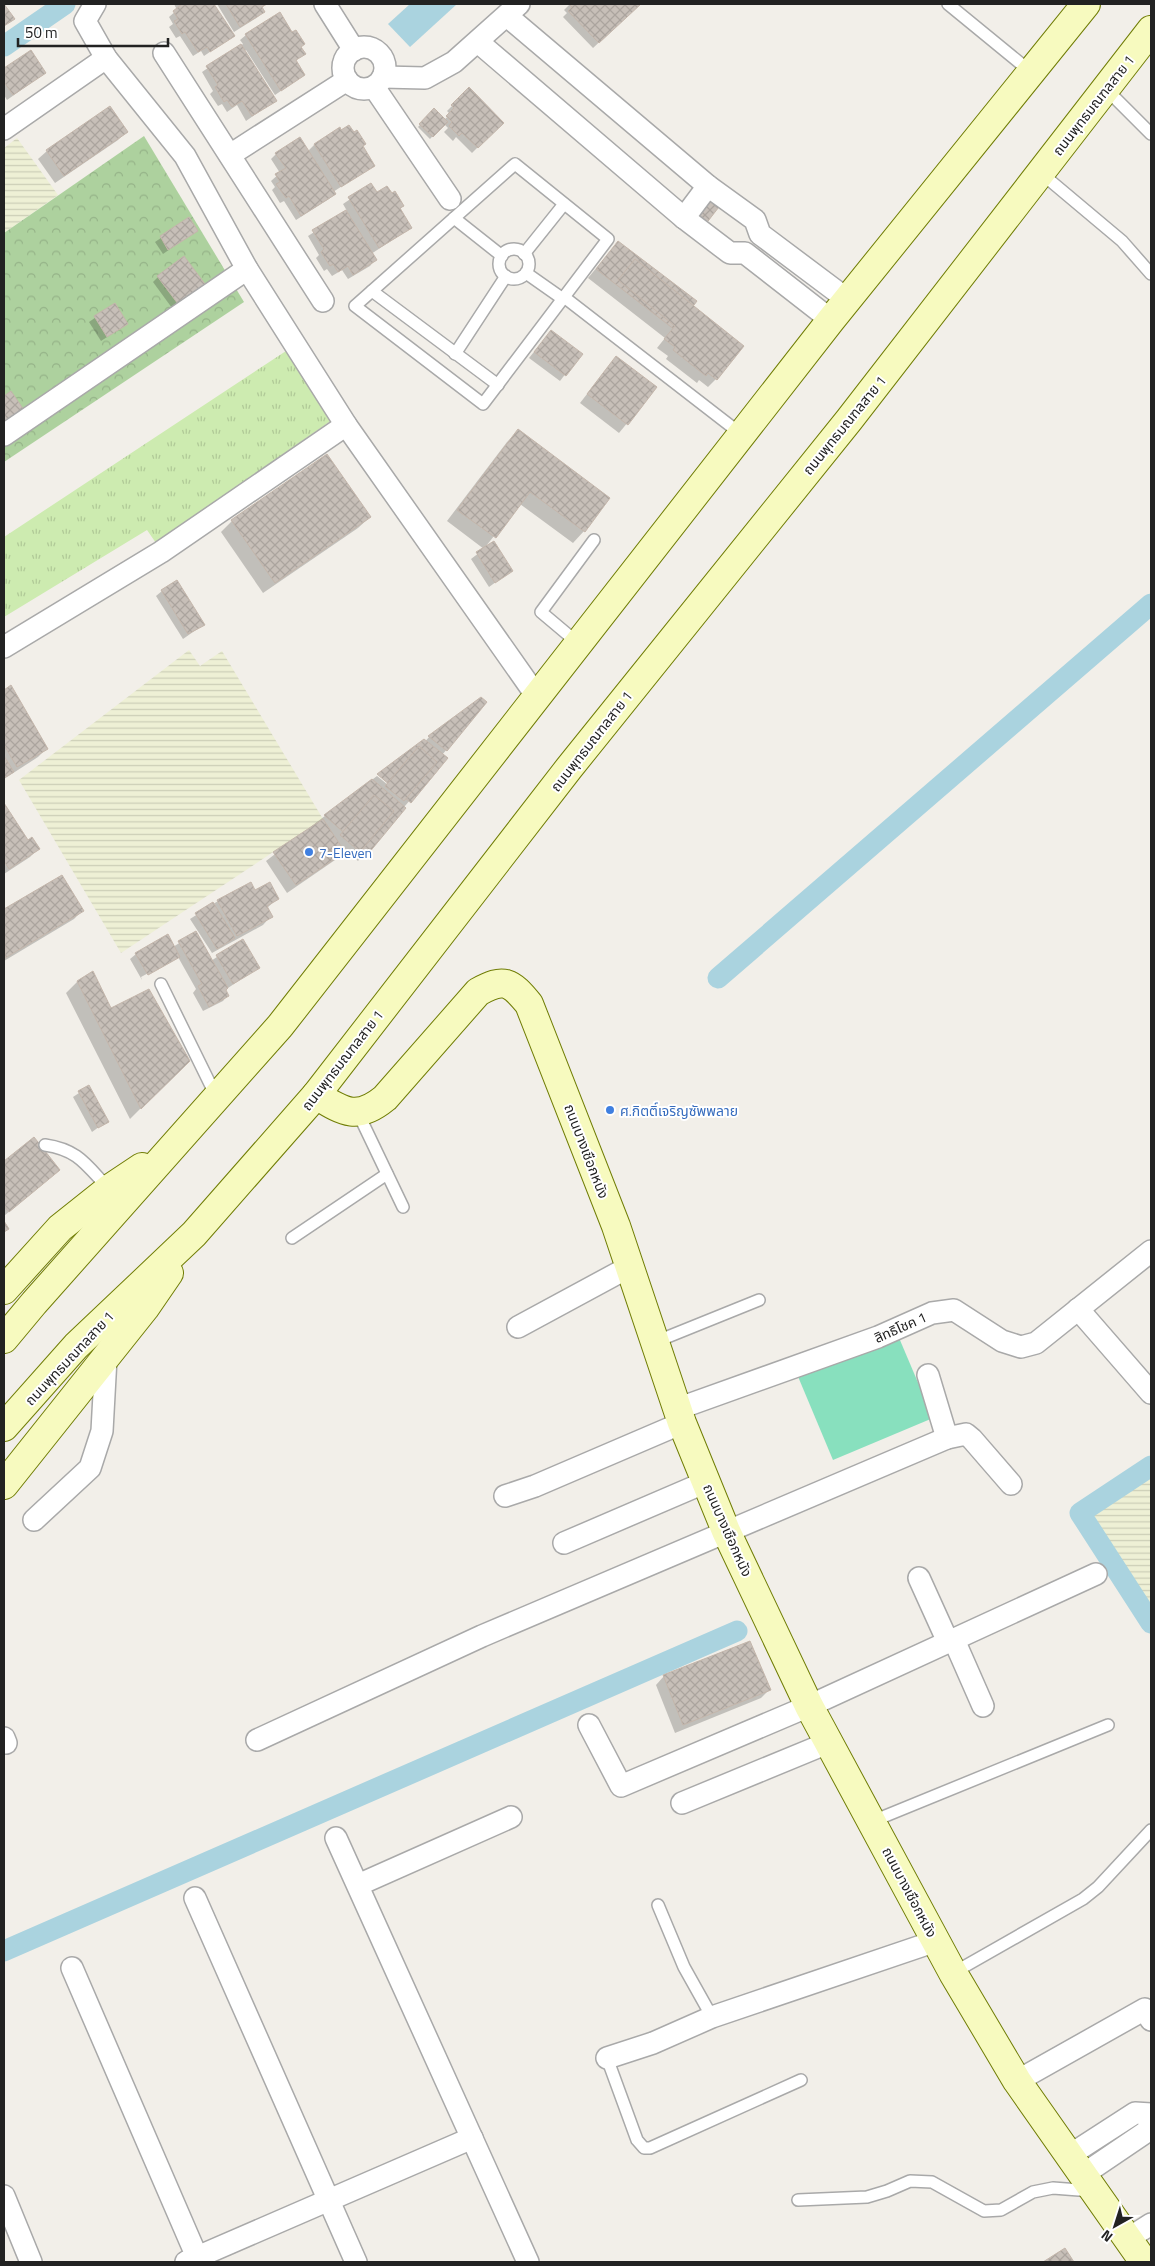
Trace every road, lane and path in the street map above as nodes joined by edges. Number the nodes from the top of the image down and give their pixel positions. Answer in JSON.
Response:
{"nodes":[{"id":1,"x":95,"y":4,"type":"edge"},
{"id":2,"x":326,"y":4,"type":"edge"},
{"id":3,"x":948,"y":4,"type":"edge"},
{"id":4,"x":1086,"y":4,"type":"edge"},
{"id":5,"x":513,"y":10,"type":"edge"},
{"id":6,"x":1151,"y":30,"type":"edge"},
{"id":7,"x":478,"y":42,"type":"junction"},
{"id":8,"x":354,"y":50,"type":"junction"},
{"id":9,"x":164,"y":53,"type":"dead end"},
{"id":10,"x":106,"y":58,"type":"junction"},
{"id":11,"x":1031,"y":72,"type":"junction"},
{"id":12,"x":347,"y":80,"type":"junction"},
{"id":13,"x":379,"y":82,"type":"junction"},
{"id":14,"x":1106,"y":89,"type":"junction"},
{"id":15,"x":4,"y":129,"type":"edge"},
{"id":16,"x":1151,"y":134,"type":"edge"},
{"id":17,"x":230,"y":155,"type":"junction"},
{"id":18,"x":1041,"y":172,"type":"junction"},
{"id":19,"x":708,"y":186,"type":"junction"},
{"id":20,"x":564,"y":204,"type":"junction"},
{"id":21,"x":452,"y":209,"type":"junction"},
{"id":22,"x":684,"y":218,"type":"junction"},
{"id":23,"x":524,"y":254,"type":"junction"},
{"id":24,"x":502,"y":256,"type":"junction"},
{"id":25,"x":247,"y":269,"type":"junction"},
{"id":26,"x":526,"y":272,"type":"junction"},
{"id":27,"x":1151,"y":274,"type":"edge"},
{"id":28,"x":506,"y":276,"type":"junction"},
{"id":29,"x":372,"y":291,"type":"junction"},
{"id":30,"x":563,"y":298,"type":"junction"},
{"id":31,"x":323,"y":302,"type":"dead end"},
{"id":32,"x":839,"y":310,"type":"junction"},
{"id":33,"x":455,"y":354,"type":"junction"},
{"id":34,"x":498,"y":385,"type":"junction"},
{"id":35,"x":346,"y":426,"type":"junction"},
{"id":36,"x":4,"y":435,"type":"edge"},
{"id":37,"x":743,"y":436,"type":"junction"},
{"id":38,"x":594,"y":540,"type":"dead end"},
{"id":39,"x":579,"y":644,"type":"junction"},
{"id":40,"x":4,"y":647,"type":"edge"},
{"id":41,"x":538,"y":698,"type":"junction"},
{"id":42,"x":161,"y":984,"type":"dead end"},
{"id":43,"x":316,"y":1095,"type":"junction"},
{"id":44,"x":217,"y":1097,"type":"junction"},
{"id":45,"x":358,"y":1114,"type":"junction"},
{"id":46,"x":178,"y":1142,"type":"junction"},
{"id":47,"x":44,"y":1145,"type":"dead end"},
{"id":48,"x":387,"y":1174,"type":"junction"},
{"id":49,"x":109,"y":1189,"type":"junction"},
{"id":50,"x":403,"y":1207,"type":"dead end"},
{"id":51,"x":194,"y":1234,"type":"junction"},
{"id":52,"x":292,"y":1238,"type":"dead end"},
{"id":53,"x":1151,"y":1251,"type":"edge"},
{"id":54,"x":629,"y":1266,"type":"junction"},
{"id":55,"x":4,"y":1290,"type":"edge"},
{"id":56,"x":759,"y":1300,"type":"dead end"},
{"id":57,"x":1078,"y":1309,"type":"junction"},
{"id":58,"x":518,"y":1327,"type":"dead end"},
{"id":59,"x":4,"y":1339,"type":"edge"},
{"id":60,"x":655,"y":1342,"type":"junction"},
{"id":61,"x":106,"y":1358,"type":"junction"},
{"id":62,"x":928,"y":1375,"type":"dead end"},
{"id":63,"x":1151,"y":1393,"type":"edge"},
{"id":64,"x":26,"y":1403,"type":"junction"},
{"id":65,"x":679,"y":1416,"type":"junction"},
{"id":66,"x":4,"y":1427,"type":"edge"},
{"id":67,"x":4,"y":1438,"type":"edge"},
{"id":68,"x":947,"y":1438,"type":"junction"},
{"id":69,"x":706,"y":1482,"type":"junction"},
{"id":70,"x":1011,"y":1484,"type":"dead end"},
{"id":71,"x":4,"y":1485,"type":"edge"},
{"id":72,"x":505,"y":1496,"type":"dead end"},
{"id":73,"x":34,"y":1520,"type":"dead end"},
{"id":74,"x":726,"y":1531,"type":"junction"},
{"id":75,"x":564,"y":1543,"type":"dead end"},
{"id":76,"x":1096,"y":1574,"type":"dead end"},
{"id":77,"x":919,"y":1578,"type":"dead end"},
{"id":78,"x":951,"y":1641,"type":"junction"},
{"id":79,"x":809,"y":1706,"type":"junction"},
{"id":80,"x":983,"y":1706,"type":"dead end"},
{"id":81,"x":590,"y":1725,"type":"dead end"},
{"id":82,"x":1108,"y":1725,"type":"dead end"},
{"id":83,"x":257,"y":1740,"type":"dead end"},
{"id":84,"x":830,"y":1742,"type":"junction"},
{"id":85,"x":682,"y":1803,"type":"dead end"},
{"id":86,"x":511,"y":1817,"type":"dead end"},
{"id":87,"x":873,"y":1820,"type":"junction"},
{"id":88,"x":1151,"y":1830,"type":"edge"},
{"id":89,"x":336,"y":1838,"type":"dead end"},
{"id":90,"x":358,"y":1885,"type":"junction"},
{"id":91,"x":195,"y":1898,"type":"dead end"},
{"id":92,"x":658,"y":1905,"type":"dead end"},
{"id":93,"x":936,"y":1941,"type":"junction"},
{"id":94,"x":72,"y":1968,"type":"dead end"},
{"id":95,"x":953,"y":1972,"type":"junction"},
{"id":96,"x":1149,"y":2012,"type":"edge"},
{"id":97,"x":712,"y":2017,"type":"junction"},
{"id":98,"x":607,"y":2058,"type":"joint"},
{"id":99,"x":801,"y":2080,"type":"dead end"},
{"id":100,"x":1017,"y":2080,"type":"junction"},
{"id":101,"x":1151,"y":2114,"type":"edge"},
{"id":102,"x":1151,"y":2123,"type":"edge"},
{"id":103,"x":472,"y":2138,"type":"junction"},
{"id":104,"x":1083,"y":2173,"type":"junction"},
{"id":105,"x":4,"y":2196,"type":"edge"},
{"id":106,"x":798,"y":2200,"type":"dead end"},
{"id":107,"x":330,"y":2202,"type":"junction"},
{"id":108,"x":1140,"y":2231,"type":"edge"},
{"id":109,"x":191,"y":2260,"type":"edge"},
{"id":110,"x":31,"y":2262,"type":"edge"},
{"id":111,"x":356,"y":2262,"type":"edge"},
{"id":112,"x":528,"y":2262,"type":"edge"},
{"id":113,"x":1144,"y":2262,"type":"edge"}],
"edges":[{"from":1,"to":10,"type":"street"},
{"from":2,"to":8,"type":"street"},
{"from":3,"to":11,"type":"lane"},
{"from":4,"to":11,"type":"main road"},
{"from":5,"to":7,"type":"street"},
{"from":5,"to":19,"type":"street"},
{"from":6,"to":14,"type":"main road","name":"ถนนพุทธมณฑลสาย 1"},
{"from":7,"to":13,"type":"street"},
{"from":7,"to":22,"type":"street"},
{"from":8,"to":12,"type":"street"},
{"from":8,"to":13,"type":"street"},
{"from":9,"to":17,"type":"street"},
{"from":10,"to":15,"type":"street"},
{"from":10,"to":25,"type":"street"},
{"from":11,"to":32,"type":"main road"},
{"from":12,"to":13,"type":"street"},
{"from":12,"to":17,"type":"street"},
{"from":13,"to":21,"type":"street"},
{"from":14,"to":16,"type":"lane"},
{"from":14,"to":18,"type":"main road","name":"ถนนพุทธมณฑลสาย 1"},
{"from":17,"to":31,"type":"street"},
{"from":18,"to":27,"type":"lane"},
{"from":18,"to":43,"type":"main road","name":"ถนนพุทธมณฑลสาย 1"},
{"from":19,"to":22,"type":"street"},
{"from":19,"to":32,"type":"street"},
{"from":20,"to":21,"type":"lane"},
{"from":20,"to":23,"type":"lane"},
{"from":20,"to":30,"type":"lane"},
{"from":21,"to":24,"type":"lane"},
{"from":21,"to":29,"type":"lane"},
{"from":22,"to":32,"type":"street"},
{"from":23,"to":24,"type":"lane"},
{"from":23,"to":26,"type":"lane"},
{"from":24,"to":28,"type":"lane"},
{"from":25,"to":35,"type":"street"},
{"from":25,"to":36,"type":"street"},
{"from":26,"to":28,"type":"lane"},
{"from":26,"to":30,"type":"lane"},
{"from":28,"to":33,"type":"lane"},
{"from":29,"to":33,"type":"lane"},
{"from":29,"to":34,"type":"lane"},
{"from":30,"to":34,"type":"lane"},
{"from":30,"to":37,"type":"lane"},
{"from":32,"to":37,"type":"main road"},
{"from":33,"to":34,"type":"lane"},
{"from":35,"to":40,"type":"street"},
{"from":35,"to":41,"type":"street"},
{"from":37,"to":39,"type":"main road"},
{"from":38,"to":39,"type":"lane"},
{"from":39,"to":41,"type":"main road"},
{"from":41,"to":44,"type":"main road"},
{"from":42,"to":44,"type":"lane"},
{"from":43,"to":45,"type":"main road"},
{"from":43,"to":51,"type":"main road","name":"ถนนพุทธมณฑลสาย 1"},
{"from":44,"to":46,"type":"main road"},
{"from":45,"to":48,"type":"lane"},
{"from":45,"to":54,"type":"main road","name":"ถนนบางเชือกหนัง"},
{"from":46,"to":49,"type":"main road"},
{"from":46,"to":59,"type":"main road"},
{"from":47,"to":49,"type":"lane"},
{"from":48,"to":50,"type":"lane"},
{"from":48,"to":52,"type":"lane"},
{"from":49,"to":55,"type":"main road"},
{"from":51,"to":61,"type":"main road"},
{"from":51,"to":64,"type":"main road","name":"ถนนพุทธมณฑลสาย 1"},
{"from":53,"to":57,"type":"street","name":"สิทธิโชค 1"},
{"from":54,"to":58,"type":"street"},
{"from":54,"to":60,"type":"main road","name":"ถนนบางเชือกหนัง"},
{"from":56,"to":60,"type":"lane"},
{"from":57,"to":63,"type":"street"},
{"from":57,"to":65,"type":"street","name":"สิทธิโชค 1"},
{"from":60,"to":65,"type":"main road","name":"ถนนบางเชือกหนัง"},
{"from":61,"to":71,"type":"main road"},
{"from":61,"to":73,"type":"street"},
{"from":62,"to":68,"type":"street"},
{"from":64,"to":66,"type":"main road","name":"ถนนพุทธมณฑลสาย 1"},
{"from":64,"to":67,"type":"main road"},
{"from":65,"to":69,"type":"main road","name":"ถนนบางเชือกหนัง"},
{"from":65,"to":72,"type":"street","name":"สิทธิโชค 1"},
{"from":68,"to":70,"type":"street"},
{"from":68,"to":74,"type":"street"},
{"from":69,"to":74,"type":"main road","name":"ถนนบางเชือกหนัง"},
{"from":69,"to":75,"type":"street"},
{"from":74,"to":79,"type":"main road","name":"ถนนบางเชือกหนัง"},
{"from":74,"to":83,"type":"street"},
{"from":76,"to":78,"type":"street"},
{"from":77,"to":78,"type":"street"},
{"from":78,"to":79,"type":"street"},
{"from":78,"to":80,"type":"street"},
{"from":79,"to":81,"type":"street"},
{"from":79,"to":84,"type":"main road","name":"ถนนบางเชือกหนัง"},
{"from":82,"to":87,"type":"lane"},
{"from":84,"to":85,"type":"street"},
{"from":84,"to":87,"type":"main road","name":"ถนนบางเชือกหนัง"},
{"from":86,"to":90,"type":"street"},
{"from":87,"to":93,"type":"main road","name":"ถนนบางเชือกหนัง"},
{"from":88,"to":95,"type":"lane"},
{"from":89,"to":90,"type":"street"},
{"from":90,"to":103,"type":"street"},
{"from":91,"to":107,"type":"street"},
{"from":92,"to":97,"type":"lane"},
{"from":93,"to":95,"type":"main road","name":"ถนนบางเชือกหนัง"},
{"from":93,"to":97,"type":"street"},
{"from":94,"to":109,"type":"street"},
{"from":95,"to":100,"type":"main road","name":"ถนนบางเชือกหนัง"},
{"from":96,"to":100,"type":"street"},
{"from":97,"to":98,"type":"street"},
{"from":98,"to":99,"type":"lane"},
{"from":100,"to":104,"type":"main road","name":"ถนนบางเชือกหนัง"},
{"from":101,"to":104,"type":"street"},
{"from":102,"to":104,"type":"street"},
{"from":103,"to":107,"type":"street"},
{"from":103,"to":112,"type":"street"},
{"from":104,"to":106,"type":"lane"},
{"from":104,"to":108,"type":"main road","name":"ถนนบางเชือกหนัง"},
{"from":105,"to":110,"type":"street"},
{"from":107,"to":109,"type":"street"},
{"from":107,"to":111,"type":"street"},
{"from":108,"to":113,"type":"main road","name":"ถนนบางเชือกหนัง"}]}
